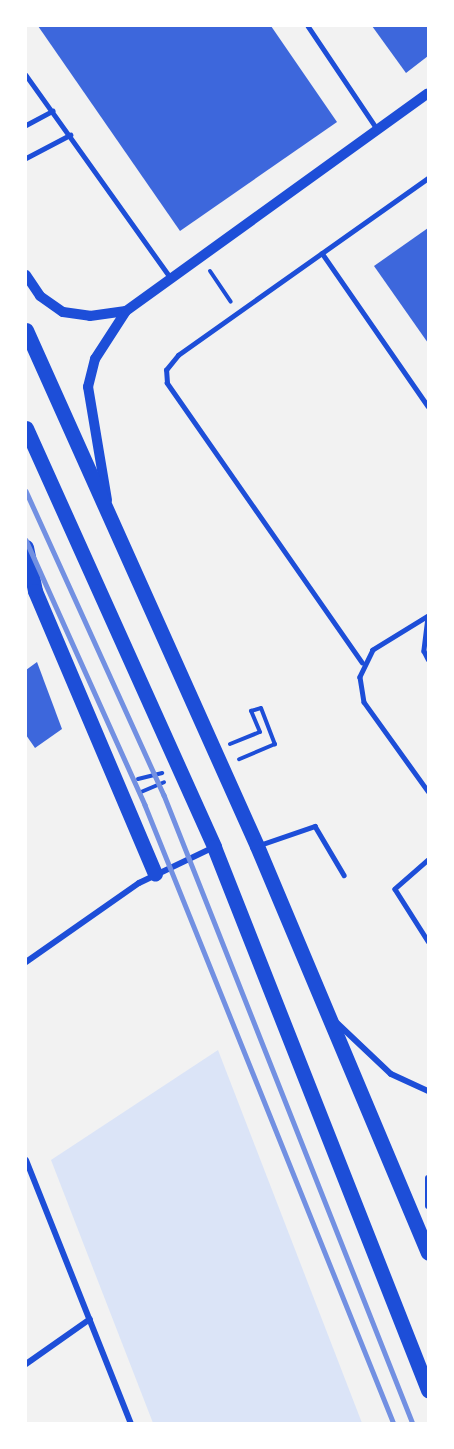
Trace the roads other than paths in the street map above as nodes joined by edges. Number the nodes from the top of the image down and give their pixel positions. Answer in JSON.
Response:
{"nodes":[{"id":1,"x":308,"y":26,"type":"edge"},
{"id":2,"x":26,"y":75,"type":"edge"},
{"id":3,"x":429,"y":93,"type":"edge"},
{"id":4,"x":52,"y":111,"type":"junction"},
{"id":5,"x":26,"y":125,"type":"edge"},
{"id":6,"x":378,"y":130,"type":"junction"},
{"id":7,"x":70,"y":135,"type":"junction"},
{"id":8,"x":26,"y":158,"type":"edge"},
{"id":9,"x":429,"y":178,"type":"edge"},
{"id":10,"x":322,"y":253,"type":"junction"},
{"id":11,"x":26,"y":275,"type":"edge"},
{"id":12,"x":172,"y":278,"type":"junction"},
{"id":13,"x":126,"y":311,"type":"junction"},
{"id":14,"x":26,"y":330,"type":"edge"},
{"id":15,"x":429,"y":406,"type":"edge"},
{"id":16,"x":26,"y":428,"type":"edge"},
{"id":17,"x":110,"y":512,"type":"junction"},
{"id":18,"x":26,"y":547,"type":"edge"},
{"id":19,"x":429,"y":617,"type":"edge"},
{"id":20,"x":429,"y":659,"type":"edge"},
{"id":21,"x":362,"y":663,"type":"junction"},
{"id":22,"x":429,"y":792,"type":"edge"},
{"id":23,"x":257,"y":846,"type":"junction"},
{"id":24,"x":214,"y":848,"type":"junction"},
{"id":25,"x":429,"y":860,"type":"edge"},
{"id":26,"x":155,"y":874,"type":"junction"},
{"id":27,"x":344,"y":875,"type":"dead end"},
{"id":28,"x":429,"y":940,"type":"edge"},
{"id":29,"x":26,"y":962,"type":"edge"},
{"id":30,"x":331,"y":1018,"type":"junction"},
{"id":31,"x":429,"y":1091,"type":"edge"},
{"id":32,"x":26,"y":1160,"type":"edge"},
{"id":33,"x":429,"y":1178,"type":"edge"},
{"id":34,"x":429,"y":1206,"type":"edge"},
{"id":35,"x":429,"y":1253,"type":"edge"},
{"id":36,"x":90,"y":1319,"type":"junction"},
{"id":37,"x":26,"y":1364,"type":"edge"},
{"id":38,"x":429,"y":1390,"type":"edge"},
{"id":39,"x":131,"y":1424,"type":"edge"}],
"edges":[{"from":1,"to":6,"type":"lane"},
{"from":2,"to":4,"type":"lane"},
{"from":3,"to":6,"type":"street"},
{"from":4,"to":5,"type":"lane"},
{"from":4,"to":7,"type":"lane"},
{"from":6,"to":12,"type":"street"},
{"from":7,"to":8,"type":"lane"},
{"from":7,"to":12,"type":"lane"},
{"from":9,"to":10,"type":"lane"},
{"from":10,"to":15,"type":"lane"},
{"from":10,"to":21,"type":"lane"},
{"from":11,"to":13,"type":"street"},
{"from":12,"to":13,"type":"street"},
{"from":13,"to":17,"type":"street"},
{"from":14,"to":17,"type":"main road"},
{"from":16,"to":24,"type":"main road"},
{"from":17,"to":23,"type":"main road"},
{"from":18,"to":26,"type":"main road"},
{"from":19,"to":20,"type":"lane"},
{"from":19,"to":21,"type":"lane"},
{"from":21,"to":22,"type":"lane"},
{"from":23,"to":27,"type":"lane"},
{"from":23,"to":30,"type":"main road"},
{"from":24,"to":26,"type":"street"},
{"from":24,"to":38,"type":"main road"},
{"from":25,"to":28,"type":"lane"},
{"from":26,"to":29,"type":"street"},
{"from":30,"to":31,"type":"street"},
{"from":30,"to":35,"type":"main road"},
{"from":32,"to":36,"type":"street"},
{"from":33,"to":34,"type":"street"},
{"from":36,"to":37,"type":"street"},
{"from":36,"to":39,"type":"street"}]}
